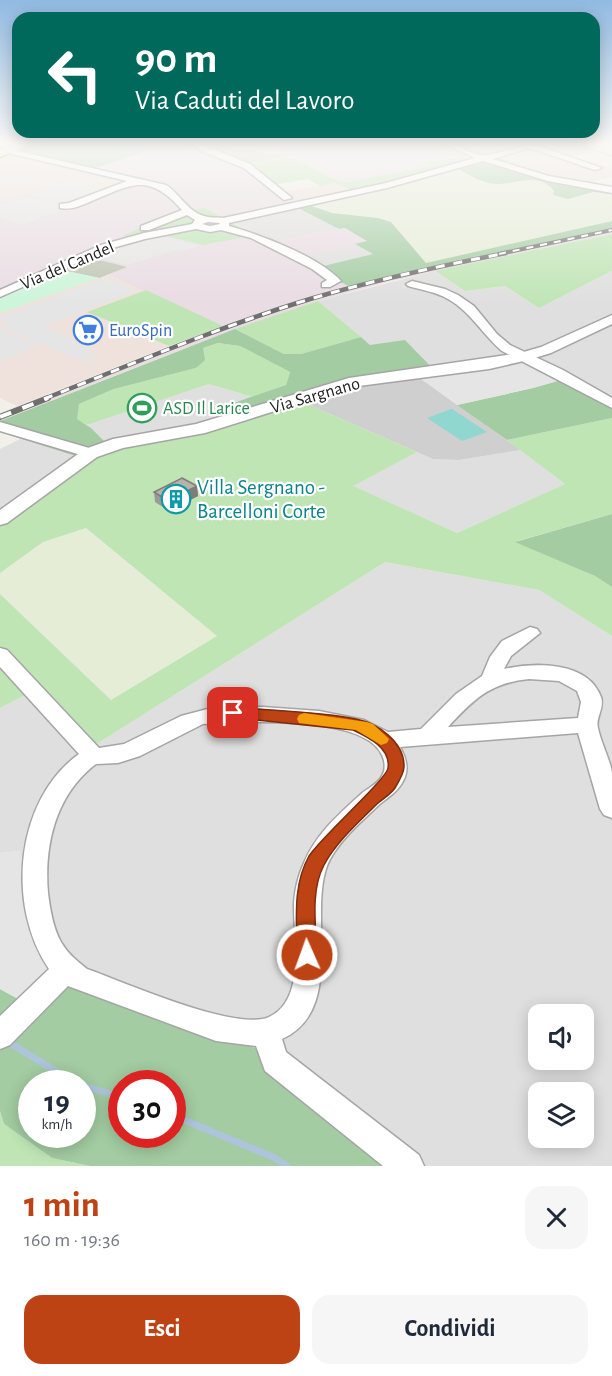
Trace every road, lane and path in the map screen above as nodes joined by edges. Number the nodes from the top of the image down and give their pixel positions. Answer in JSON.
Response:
{"nodes":[{"id":1,"x":90,"y":196,"type":"edge"},
{"id":2,"x":175,"y":196,"type":"edge"},
{"id":3,"x":340,"y":196,"type":"edge"},
{"id":4,"x":63,"y":206,"type":"dead end"},
{"id":5,"x":188,"y":211,"type":"junction"},
{"id":6,"x":200,"y":223,"type":"junction"},
{"id":7,"x":222,"y":224,"type":"junction"},
{"id":8,"x":134,"y":238,"type":"junction"},
{"id":9,"x":412,"y":284,"type":"dead end"},
{"id":10,"x":326,"y":285,"type":"dead end"},
{"id":11,"x":0,"y":294,"type":"edge"},
{"id":12,"x":612,"y":319,"type":"edge"},
{"id":13,"x":523,"y":357,"type":"junction"},
{"id":14,"x":612,"y":404,"type":"edge"},
{"id":15,"x":0,"y":426,"type":"edge"},
{"id":16,"x":91,"y":453,"type":"junction"},
{"id":17,"x":0,"y":519,"type":"edge"},
{"id":18,"x":530,"y":633,"type":"dead end"},
{"id":19,"x":0,"y":655,"type":"edge"},
{"id":20,"x":490,"y":679,"type":"junction"},
{"id":21,"x":586,"y":725,"type":"junction"},
{"id":22,"x":427,"y":737,"type":"junction"},
{"id":23,"x":383,"y":740,"type":"junction"},
{"id":24,"x":93,"y":755,"type":"junction"},
{"id":25,"x":612,"y":808,"type":"edge"},
{"id":26,"x":65,"y":971,"type":"junction"},
{"id":27,"x":6,"y":1029,"type":"edge"},
{"id":28,"x":266,"y":1032,"type":"junction"},
{"id":29,"x":408,"y":1166,"type":"edge"}],
"edges":[{"from":1,"to":4,"type":"street"},
{"from":2,"to":5,"type":"street"},
{"from":3,"to":7,"type":"street"},
{"from":5,"to":6,"type":"street"},
{"from":5,"to":8,"type":"street","name":"Via del Candel"},
{"from":6,"to":7,"type":"street","name":"Via del Candel"},
{"from":6,"to":8,"type":"street","name":"Via del Candel"},
{"from":7,"to":10,"type":"street"},
{"from":8,"to":11,"type":"street","name":"Via del Candel"},
{"from":9,"to":13,"type":"street"},
{"from":12,"to":13,"type":"street","name":"Via Sargnano"},
{"from":13,"to":14,"type":"street"},
{"from":13,"to":16,"type":"street","name":"Via Sargnano"},
{"from":15,"to":16,"type":"street"},
{"from":16,"to":17,"type":"street","name":"Via Sargnano"},
{"from":18,"to":20,"type":"street"},
{"from":19,"to":24,"type":"street"},
{"from":20,"to":21,"type":"street"},
{"from":20,"to":22,"type":"street"},
{"from":21,"to":22,"type":"street"},
{"from":21,"to":25,"type":"street"},
{"from":22,"to":23,"type":"street"},
{"from":23,"to":24,"type":"street"},
{"from":23,"to":28,"type":"street"},
{"from":24,"to":26,"type":"street"},
{"from":26,"to":27,"type":"street"},
{"from":26,"to":28,"type":"street"},
{"from":28,"to":29,"type":"street"}]}
